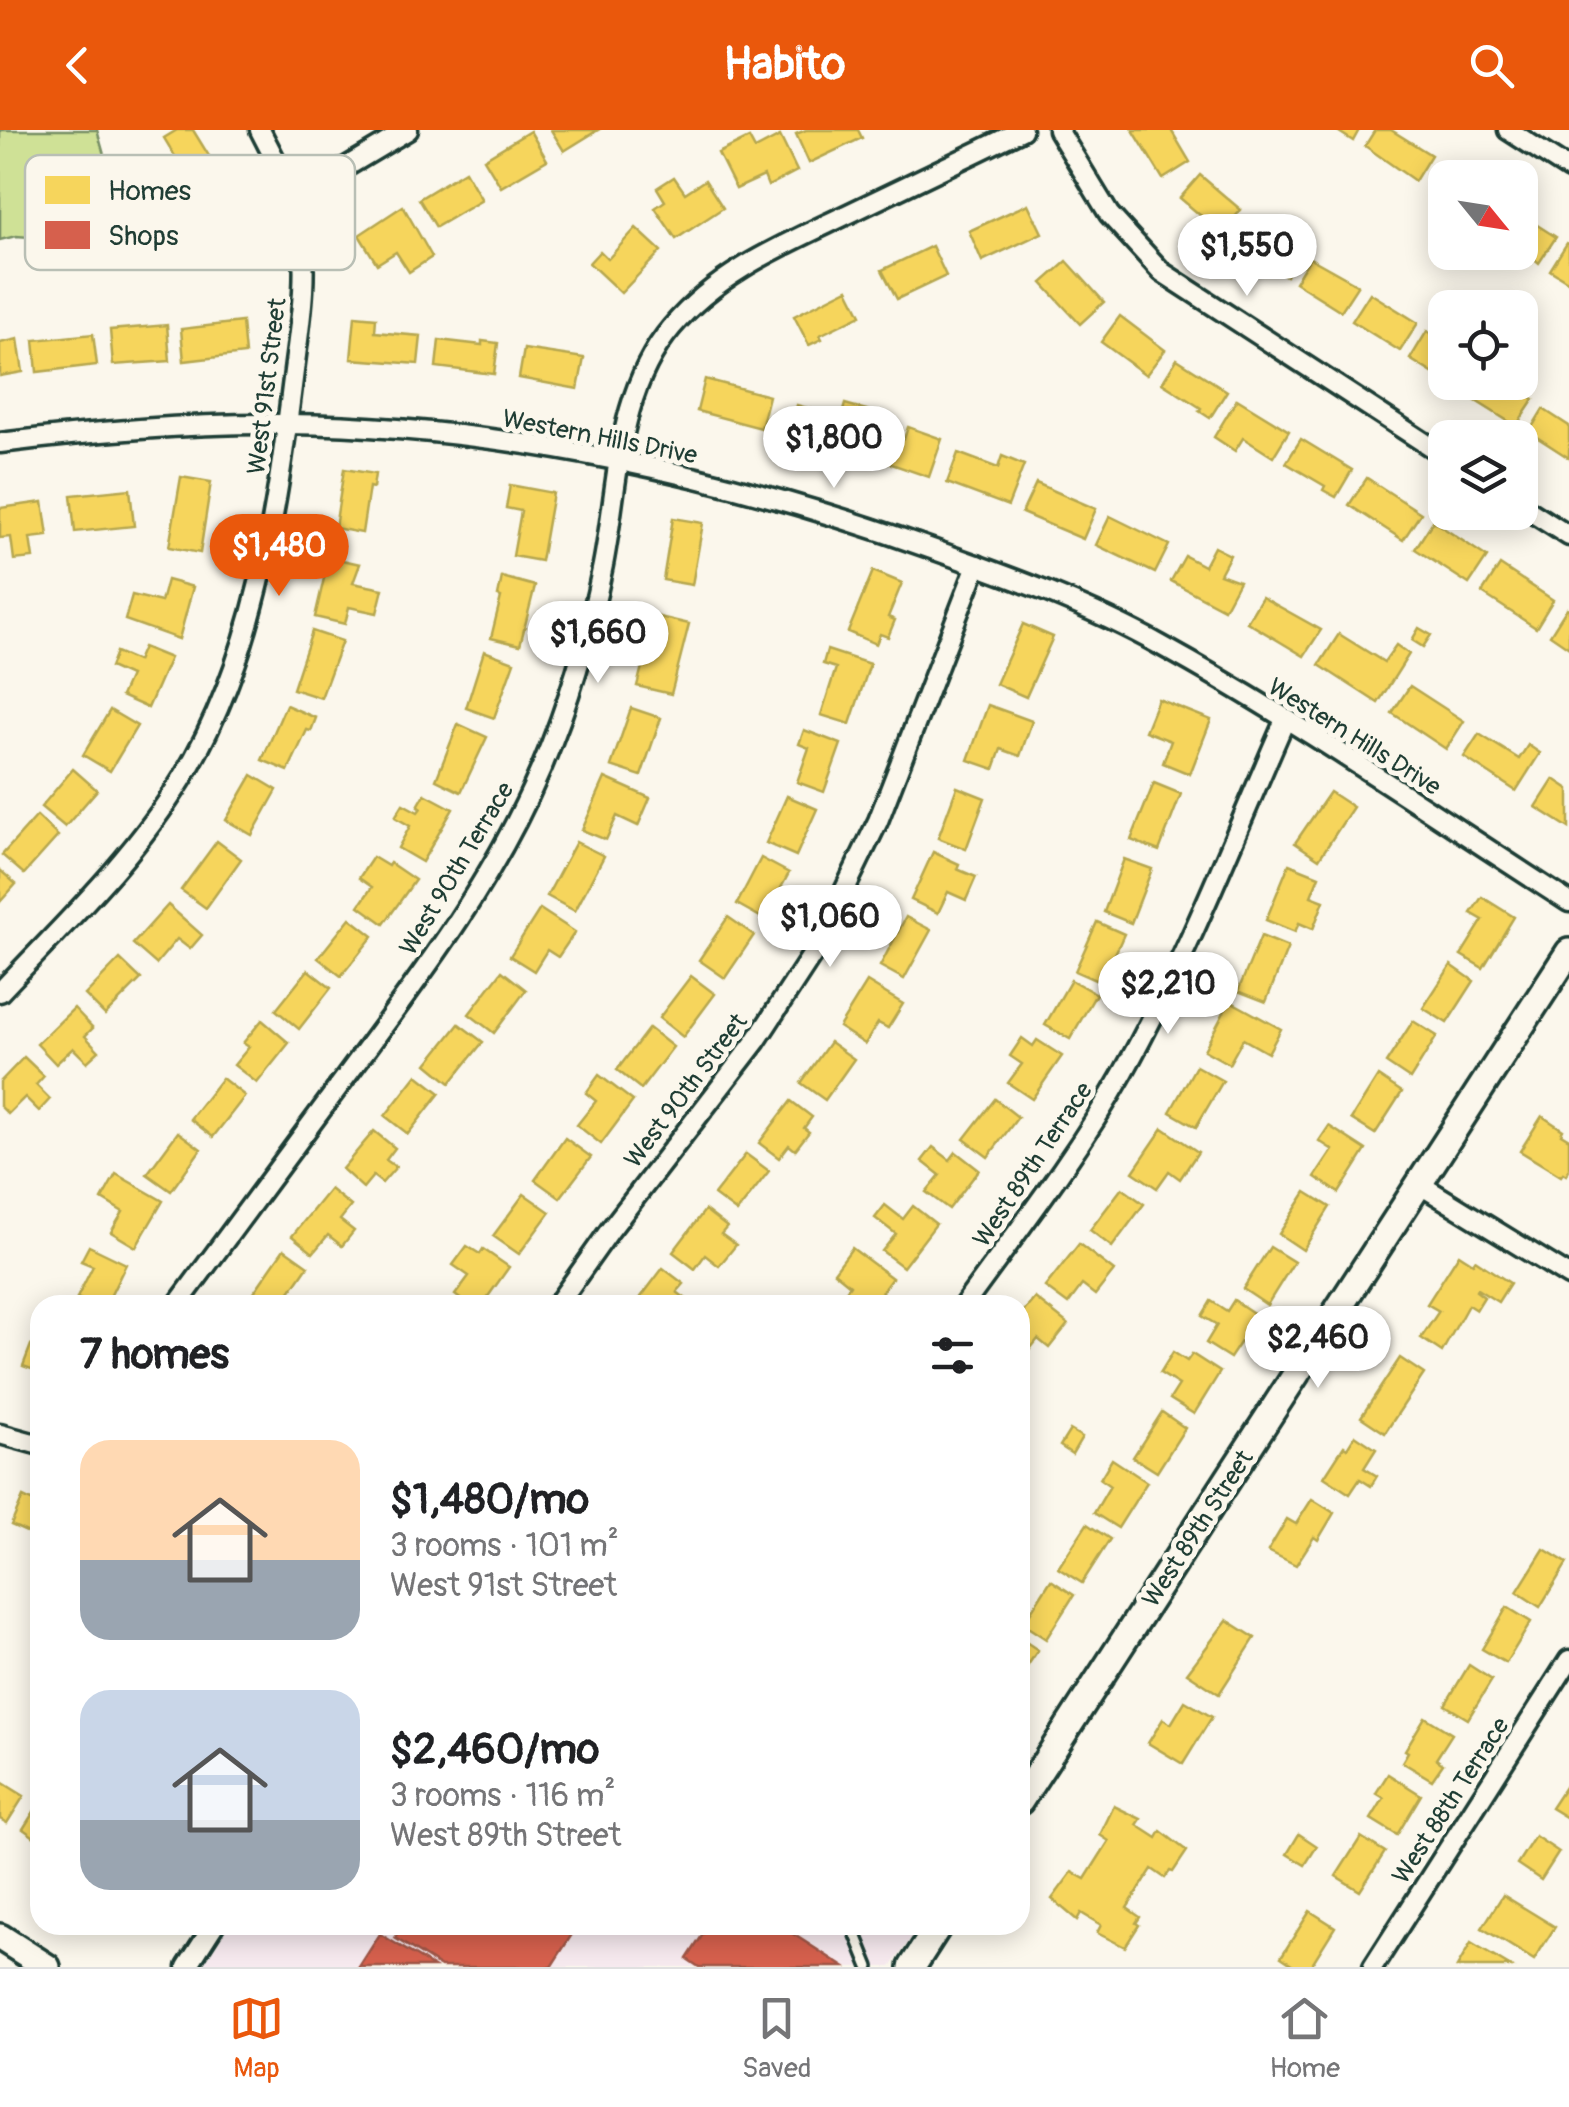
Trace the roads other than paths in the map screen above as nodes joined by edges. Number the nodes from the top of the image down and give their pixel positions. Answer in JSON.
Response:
{"nodes":[{"id":1,"x":260,"y":130,"type":"edge"},
{"id":2,"x":408,"y":130,"type":"edge"},
{"id":3,"x":1022,"y":130,"type":"edge"},
{"id":4,"x":1058,"y":130,"type":"edge"},
{"id":5,"x":1508,"y":130,"type":"edge"},
{"id":6,"x":272,"y":155,"type":"edge"},
{"id":7,"x":355,"y":162,"type":"edge"},
{"id":8,"x":1569,"y":170,"type":"edge"},
{"id":9,"x":304,"y":270,"type":"edge"},
{"id":10,"x":288,"y":424,"type":"junction"},
{"id":11,"x":0,"y":443,"type":"edge"},
{"id":12,"x":1428,"y":445,"type":"edge"},
{"id":13,"x":621,"y":462,"type":"junction"},
{"id":14,"x":1538,"y":516,"type":"edge"},
{"id":15,"x":1569,"y":536,"type":"edge"},
{"id":16,"x":977,"y":565,"type":"junction"},
{"id":17,"x":1285,"y":720,"type":"junction"},
{"id":18,"x":1569,"y":902,"type":"edge"},
{"id":19,"x":1569,"y":952,"type":"edge"},
{"id":20,"x":0,"y":992,"type":"edge"},
{"id":21,"x":1419,"y":1184,"type":"junction"},
{"id":22,"x":1569,"y":1276,"type":"edge"},
{"id":23,"x":184,"y":1295,"type":"edge"},
{"id":24,"x":564,"y":1295,"type":"edge"},
{"id":25,"x":971,"y":1295,"type":"edge"},
{"id":26,"x":0,"y":1434,"type":"edge"},
{"id":27,"x":30,"y":1443,"type":"edge"},
{"id":28,"x":1569,"y":1660,"type":"edge"},
{"id":29,"x":1030,"y":1787,"type":"edge"},
{"id":30,"x":208,"y":1935,"type":"edge"},
{"id":31,"x":857,"y":1935,"type":"edge"},
{"id":32,"x":933,"y":1935,"type":"edge"},
{"id":33,"x":0,"y":1938,"type":"edge"},
{"id":34,"x":47,"y":1967,"type":"edge"},
{"id":35,"x":187,"y":1967,"type":"edge"},
{"id":36,"x":869,"y":1967,"type":"edge"},
{"id":37,"x":912,"y":1967,"type":"edge"},
{"id":38,"x":1373,"y":1967,"type":"edge"}],
"edges":[{"from":1,"to":6,"type":"street","name":"West 91st Street"},
{"from":2,"to":7,"type":"street"},
{"from":3,"to":13,"type":"street","name":"West 90th Terrace"},
{"from":4,"to":12,"type":"street"},
{"from":5,"to":8,"type":"street"},
{"from":9,"to":10,"type":"street","name":"West 91st Street"},
{"from":10,"to":11,"type":"street","name":"Western Hills Drive"},
{"from":10,"to":13,"type":"street","name":"Western Hills Drive"},
{"from":10,"to":20,"type":"street","name":"West 91st Street"},
{"from":13,"to":16,"type":"street","name":"Western Hills Drive"},
{"from":13,"to":23,"type":"street","name":"West 90th Terrace"},
{"from":14,"to":15,"type":"street"},
{"from":16,"to":17,"type":"street","name":"Western Hills Drive"},
{"from":16,"to":24,"type":"street","name":"West 90th Street"},
{"from":17,"to":18,"type":"street","name":"Western Hills Drive"},
{"from":17,"to":25,"type":"street","name":"West 89th Terrace"},
{"from":19,"to":21,"type":"street","name":"West 89th Street"},
{"from":21,"to":22,"type":"street"},
{"from":21,"to":29,"type":"street","name":"West 89th Street"},
{"from":26,"to":27,"type":"street"},
{"from":28,"to":38,"type":"street","name":"West 88th Terrace"},
{"from":30,"to":35,"type":"street"},
{"from":31,"to":36,"type":"lane"},
{"from":32,"to":37,"type":"street"},
{"from":33,"to":34,"type":"street"}]}
